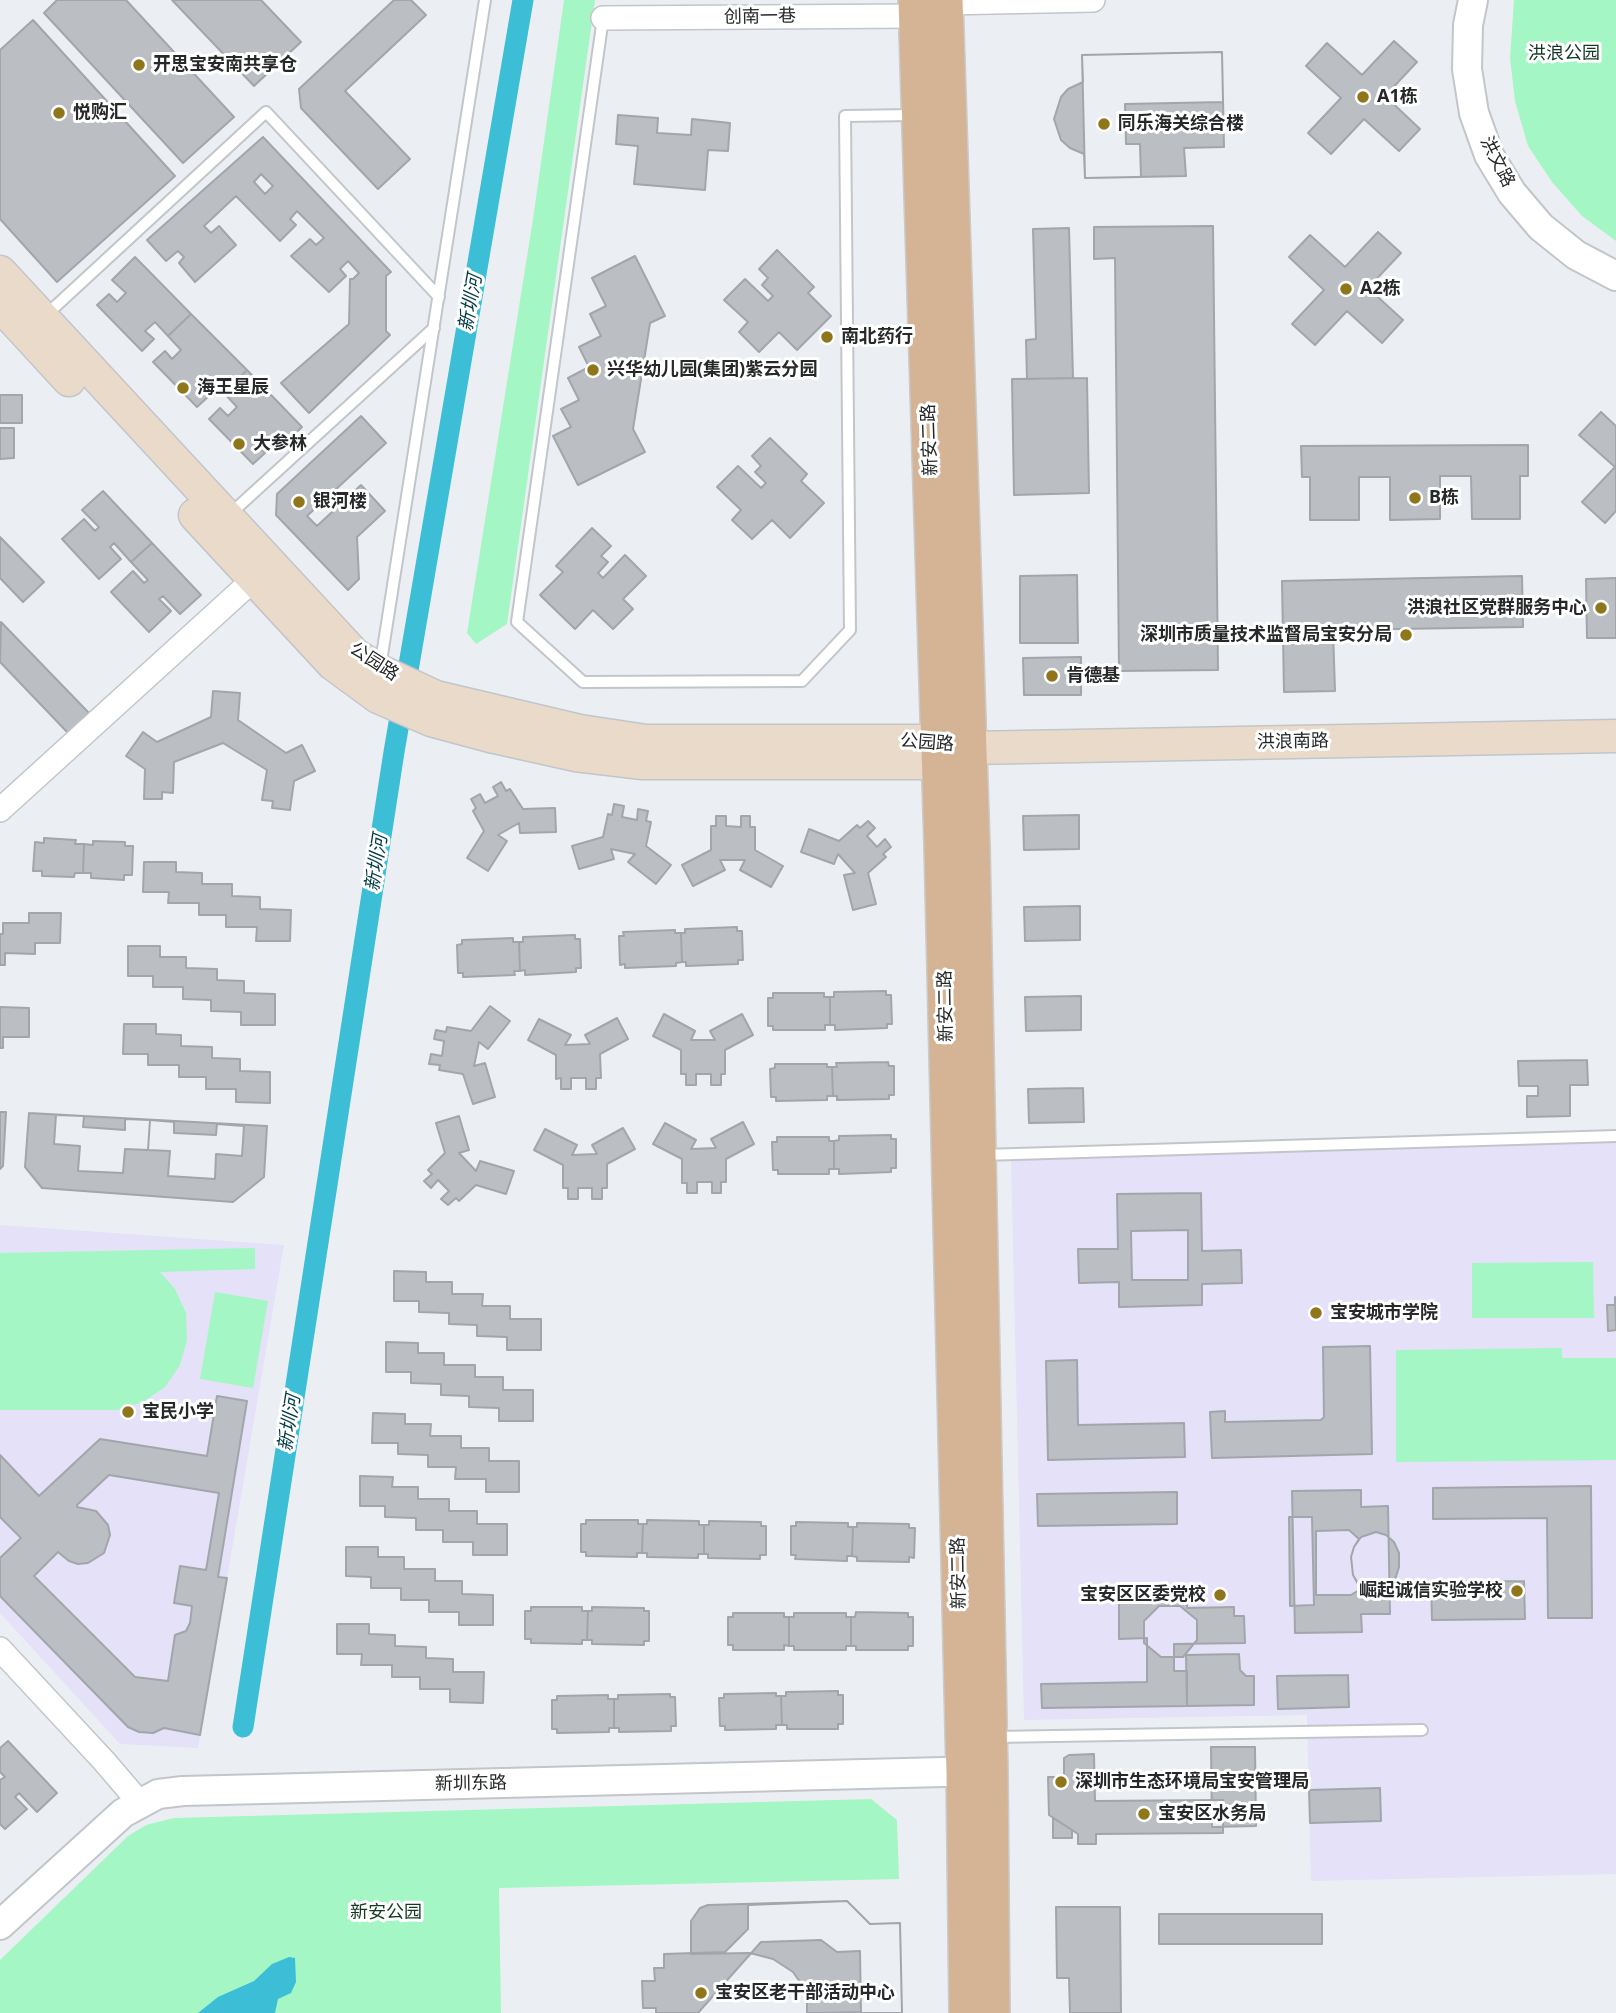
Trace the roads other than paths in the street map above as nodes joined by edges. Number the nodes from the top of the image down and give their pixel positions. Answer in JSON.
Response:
{"nodes":[{"id":1,"x":485,"y":0,"type":"edge"},
{"id":2,"x":1093,"y":0,"type":"edge"},
{"id":3,"x":1473,"y":0,"type":"edge"},
{"id":4,"x":931,"y":5,"type":"edge"},
{"id":5,"x":603,"y":18,"type":"joint"},
{"id":6,"x":920,"y":115,"type":"junction"},
{"id":7,"x":0,"y":272,"type":"edge"},
{"id":8,"x":1616,"y":276,"type":"edge"},
{"id":9,"x":439,"y":297,"type":"junction"},
{"id":10,"x":0,"y":305,"type":"edge"},
{"id":11,"x":43,"y":318,"type":"junction"},
{"id":12,"x":434,"y":328,"type":"junction"},
{"id":13,"x":227,"y":517,"type":"junction"},
{"id":14,"x":263,"y":572,"type":"junction"},
{"id":15,"x":379,"y":684,"type":"junction"},
{"id":16,"x":1616,"y":736,"type":"edge"},
{"id":17,"x":949,"y":750,"type":"junction"},
{"id":18,"x":0,"y":810,"type":"edge"},
{"id":19,"x":1616,"y":1136,"type":"edge"},
{"id":20,"x":978,"y":1155,"type":"junction"},
{"id":21,"x":0,"y":1649,"type":"edge"},
{"id":22,"x":1422,"y":1730,"type":"dead end"},
{"id":23,"x":981,"y":1760,"type":"junction"},
{"id":24,"x":139,"y":1802,"type":"junction"},
{"id":25,"x":0,"y":1925,"type":"edge"},
{"id":26,"x":967,"y":2013,"type":"edge"},
{"id":27,"x":992,"y":2013,"type":"edge"}],
"edges":[{"from":1,"to":9,"type":"lane"},
{"from":2,"to":4,"type":"street","name":"创南一巷"},
{"from":3,"to":8,"type":"street","name":"洪文路"},
{"from":4,"to":5,"type":"street","name":"创南一巷"},
{"from":4,"to":6,"type":"main road","name":"新安二路"},
{"from":4,"to":17,"type":"main road","name":"新安二路"},
{"from":5,"to":6,"type":"lane"},
{"from":6,"to":17,"type":"main road","name":"新安二路"},
{"from":7,"to":11,"type":"main road","name":"公园路"},
{"from":9,"to":11,"type":"lane"},
{"from":9,"to":12,"type":"lane"},
{"from":10,"to":14,"type":"main road","name":"公园路"},
{"from":11,"to":13,"type":"main road","name":"公园路"},
{"from":12,"to":13,"type":"lane"},
{"from":12,"to":15,"type":"lane"},
{"from":13,"to":14,"type":"main road","name":"公园路"},
{"from":14,"to":15,"type":"main road","name":"公园路"},
{"from":14,"to":18,"type":"street"},
{"from":15,"to":17,"type":"main road","name":"公园路"},
{"from":16,"to":17,"type":"main road","name":"洪浪南路"},
{"from":17,"to":20,"type":"main road","name":"新安二路"},
{"from":17,"to":23,"type":"main road","name":"新安二路"},
{"from":19,"to":20,"type":"lane"},
{"from":20,"to":23,"type":"main road","name":"新安二路"},
{"from":21,"to":24,"type":"street"},
{"from":22,"to":23,"type":"lane"},
{"from":23,"to":24,"type":"street","name":"新圳东路"},
{"from":23,"to":26,"type":"main road","name":"新安二路"},
{"from":23,"to":27,"type":"main road","name":"新安二路"},
{"from":24,"to":25,"type":"street","name":"新圳东路"}]}
